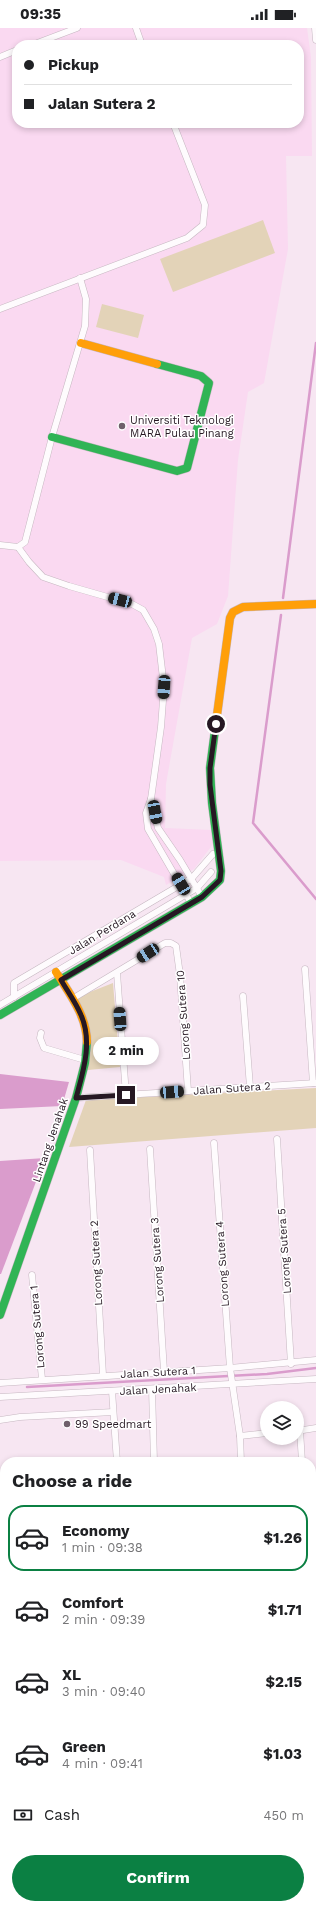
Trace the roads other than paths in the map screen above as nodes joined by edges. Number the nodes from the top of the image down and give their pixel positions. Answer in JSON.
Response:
{"nodes":[{"id":1,"x":77,"y":28,"type":"edge"},
{"id":2,"x":136,"y":28,"type":"edge"},
{"id":3,"x":315,"y":28,"type":"edge"},
{"id":4,"x":45,"y":40,"type":"edge"},
{"id":5,"x":140,"y":40,"type":"edge"},
{"id":6,"x":316,"y":40,"type":"edge"},
{"id":7,"x":12,"y":51,"type":"edge"},
{"id":8,"x":1,"y":54,"type":"edge"},
{"id":9,"x":175,"y":128,"type":"edge"},
{"id":10,"x":80,"y":278,"type":"junction"},
{"id":11,"x":0,"y":309,"type":"edge"},
{"id":12,"x":81,"y":343,"type":"junction"},
{"id":13,"x":52,"y":437,"type":"junction"},
{"id":14,"x":0,"y":545,"type":"edge"},
{"id":15,"x":18,"y":547,"type":"junction"},
{"id":16,"x":316,"y":604,"type":"edge"},
{"id":17,"x":151,"y":799,"type":"junction"},
{"id":18,"x":213,"y":854,"type":"dead end"},
{"id":19,"x":211,"y":872,"type":"dead end"},
{"id":20,"x":192,"y":878,"type":"junction"},
{"id":21,"x":181,"y":884,"type":"junction"},
{"id":22,"x":197,"y":888,"type":"junction"},
{"id":23,"x":186,"y":894,"type":"junction"},
{"id":24,"x":202,"y":897,"type":"junction"},
{"id":25,"x":191,"y":903,"type":"junction"},
{"id":26,"x":304,"y":969,"type":"dead end"},
{"id":27,"x":56,"y":972,"type":"junction"},
{"id":28,"x":117,"y":973,"type":"junction"},
{"id":29,"x":61,"y":980,"type":"junction"},
{"id":30,"x":243,"y":996,"type":"dead end"},
{"id":31,"x":14,"y":997,"type":"junction"},
{"id":32,"x":72,"y":999,"type":"junction"},
{"id":33,"x":0,"y":1005,"type":"edge"},
{"id":34,"x":0,"y":1015,"type":"edge"},
{"id":35,"x":41,"y":1033,"type":"dead end"},
{"id":36,"x":85,"y":1060,"type":"junction"},
{"id":37,"x":314,"y":1083,"type":"edge"},
{"id":38,"x":250,"y":1087,"type":"junction"},
{"id":39,"x":188,"y":1091,"type":"junction"},
{"id":40,"x":126,"y":1095,"type":"junction"},
{"id":41,"x":76,"y":1098,"type":"junction"},
{"id":42,"x":277,"y":1139,"type":"dead end"},
{"id":43,"x":214,"y":1143,"type":"dead end"},
{"id":44,"x":150,"y":1149,"type":"dead end"},
{"id":45,"x":90,"y":1150,"type":"dead end"},
{"id":46,"x":32,"y":1275,"type":"dead end"},
{"id":47,"x":0,"y":1315,"type":"edge"},
{"id":48,"x":316,"y":1360,"type":"edge"},
{"id":49,"x":291,"y":1364,"type":"junction"},
{"id":50,"x":230,"y":1368,"type":"junction"},
{"id":51,"x":164,"y":1372,"type":"junction"},
{"id":52,"x":103,"y":1375,"type":"junction"},
{"id":53,"x":42,"y":1379,"type":"junction"},
{"id":54,"x":316,"y":1379,"type":"edge"},
{"id":55,"x":0,"y":1383,"type":"edge"},
{"id":56,"x":232,"y":1385,"type":"junction"},
{"id":57,"x":152,"y":1389,"type":"junction"},
{"id":58,"x":112,"y":1391,"type":"junction"},
{"id":59,"x":0,"y":1398,"type":"edge"},
{"id":60,"x":113,"y":1412,"type":"junction"},
{"id":61,"x":0,"y":1420,"type":"edge"},
{"id":62,"x":316,"y":1428,"type":"edge"},
{"id":63,"x":304,"y":1429,"type":"edge"},
{"id":64,"x":260,"y":1434,"type":"edge"},
{"id":65,"x":240,"y":1436,"type":"junction"},
{"id":66,"x":300,"y":1445,"type":"edge"},
{"id":67,"x":117,"y":1457,"type":"edge"},
{"id":68,"x":154,"y":1457,"type":"edge"},
{"id":69,"x":241,"y":1457,"type":"edge"},
{"id":70,"x":301,"y":1457,"type":"edge"}],
"edges":[{"from":1,"to":4,"type":"street"},
{"from":2,"to":5,"type":"street"},
{"from":3,"to":6,"type":"street"},
{"from":7,"to":8,"type":"street"},
{"from":9,"to":10,"type":"street"},
{"from":10,"to":11,"type":"street"},
{"from":10,"to":12,"type":"street"},
{"from":12,"to":13,"type":"street"},
{"from":12,"to":13,"type":"main road"},
{"from":13,"to":15,"type":"street"},
{"from":14,"to":15,"type":"street"},
{"from":15,"to":17,"type":"street"},
{"from":16,"to":24,"type":"main road","name":"Jalan Perdana"},
{"from":17,"to":20,"type":"street"},
{"from":17,"to":21,"type":"street"},
{"from":18,"to":20,"type":"street"},
{"from":19,"to":22,"type":"street","name":"Jalan Perdana"},
{"from":20,"to":21,"type":"street"},
{"from":20,"to":22,"type":"street"},
{"from":21,"to":23,"type":"street"},
{"from":21,"to":31,"type":"street"},
{"from":22,"to":23,"type":"street","name":"Jalan Perdana"},
{"from":22,"to":24,"type":"street"},
{"from":23,"to":25,"type":"street"},
{"from":23,"to":27,"type":"street","name":"Jalan Perdana"},
{"from":24,"to":25,"type":"main road","name":"Jalan Perdana"},
{"from":25,"to":29,"type":"main road","name":"Jalan Perdana"},
{"from":26,"to":37,"type":"street"},
{"from":27,"to":29,"type":"main road","name":"Lintang Jenahak"},
{"from":27,"to":31,"type":"street","name":"Jalan Perdana"},
{"from":28,"to":32,"type":"street"},
{"from":28,"to":39,"type":"street","name":"Lorong Sutera 10"},
{"from":28,"to":40,"type":"street"},
{"from":29,"to":32,"type":"main road","name":"Lintang Jenahak"},
{"from":29,"to":34,"type":"main road","name":"Jalan Perdana"},
{"from":30,"to":38,"type":"street"},
{"from":31,"to":33,"type":"street","name":"Jalan Perdana"},
{"from":32,"to":36,"type":"main road","name":"Lintang Jenahak"},
{"from":35,"to":36,"type":"street"},
{"from":36,"to":41,"type":"main road","name":"Lintang Jenahak"},
{"from":37,"to":38,"type":"street","name":"Jalan Sutera 2"},
{"from":38,"to":39,"type":"street","name":"Jalan Sutera 2"},
{"from":39,"to":40,"type":"street","name":"Jalan Sutera 2"},
{"from":40,"to":41,"type":"street","name":"Jalan Sutera 2"},
{"from":41,"to":47,"type":"main road","name":"Lintang Jenahak"},
{"from":42,"to":49,"type":"street","name":"Lorong Sutera 5"},
{"from":43,"to":50,"type":"street","name":"Lorong Sutera 4"},
{"from":44,"to":51,"type":"street","name":"Lorong Sutera 3"},
{"from":45,"to":52,"type":"street","name":"Lorong Sutera 2"},
{"from":46,"to":53,"type":"street","name":"Lorong Sutera 1"},
{"from":48,"to":49,"type":"street","name":"Jalan Sutera 1"},
{"from":49,"to":50,"type":"street","name":"Jalan Sutera 1"},
{"from":50,"to":51,"type":"street","name":"Jalan Sutera 1"},
{"from":50,"to":56,"type":"street","name":"Lorong Sutera 4"},
{"from":51,"to":52,"type":"street","name":"Jalan Sutera 1"},
{"from":52,"to":53,"type":"street","name":"Jalan Sutera 1"},
{"from":53,"to":55,"type":"street","name":"Jalan Sutera 1"},
{"from":54,"to":56,"type":"street","name":"Jalan Jenahak"},
{"from":56,"to":57,"type":"street","name":"Jalan Jenahak"},
{"from":56,"to":65,"type":"street","name":"Lorong Sutera 4"},
{"from":57,"to":58,"type":"street","name":"Jalan Jenahak"},
{"from":57,"to":68,"type":"street"},
{"from":58,"to":59,"type":"street","name":"Jalan Jenahak"},
{"from":58,"to":60,"type":"street"},
{"from":60,"to":61,"type":"street"},
{"from":60,"to":67,"type":"street"},
{"from":62,"to":63,"type":"street"},
{"from":64,"to":65,"type":"street"},
{"from":65,"to":69,"type":"street","name":"Lorong Sutera 4"},
{"from":66,"to":70,"type":"street"}]}
